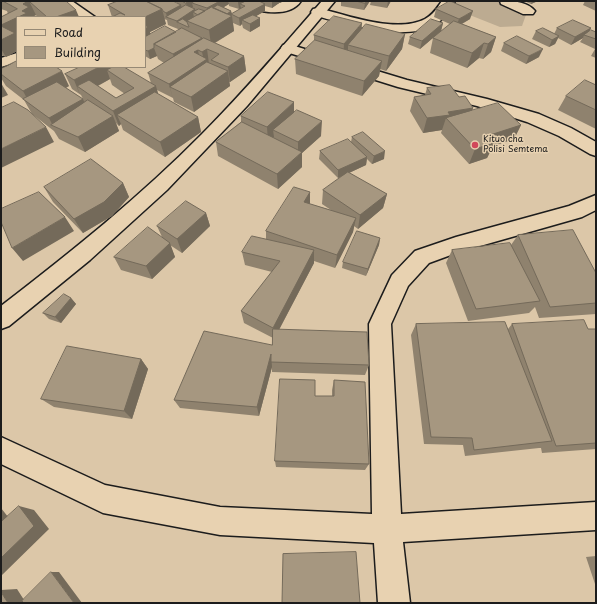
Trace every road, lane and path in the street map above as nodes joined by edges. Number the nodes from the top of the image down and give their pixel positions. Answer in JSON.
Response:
{"nodes":[{"id":1,"x":63,"y":1,"type":"edge"},
{"id":2,"x":240,"y":1,"type":"edge"},
{"id":3,"x":295,"y":1,"type":"edge"},
{"id":4,"x":449,"y":1,"type":"edge"},
{"id":5,"x":506,"y":1,"type":"edge"},
{"id":6,"x":324,"y":7,"type":"edge"},
{"id":7,"x":528,"y":11,"type":"dead end"},
{"id":8,"x":86,"y":16,"type":"edge"},
{"id":9,"x":288,"y":48,"type":"junction"},
{"id":10,"x":16,"y":57,"type":"edge"},
{"id":11,"x":1,"y":63,"type":"edge"},
{"id":12,"x":596,"y":150,"type":"edge"},
{"id":13,"x":596,"y":202,"type":"edge"},
{"id":14,"x":1,"y":319,"type":"edge"},
{"id":15,"x":1,"y":450,"type":"edge"},
{"id":16,"x":596,"y":516,"type":"edge"},
{"id":17,"x":388,"y":529,"type":"junction"},
{"id":18,"x":394,"y":603,"type":"edge"}],
"edges":[{"from":1,"to":8,"type":"street"},
{"from":2,"to":3,"type":"street"},
{"from":4,"to":6,"type":"street"},
{"from":5,"to":7,"type":"street"},
{"from":6,"to":9,"type":"street"},
{"from":9,"to":12,"type":"street"},
{"from":9,"to":14,"type":"street"},
{"from":10,"to":11,"type":"street"},
{"from":13,"to":17,"type":"street"},
{"from":15,"to":17,"type":"street"},
{"from":16,"to":17,"type":"street"},
{"from":17,"to":18,"type":"street"}]}
